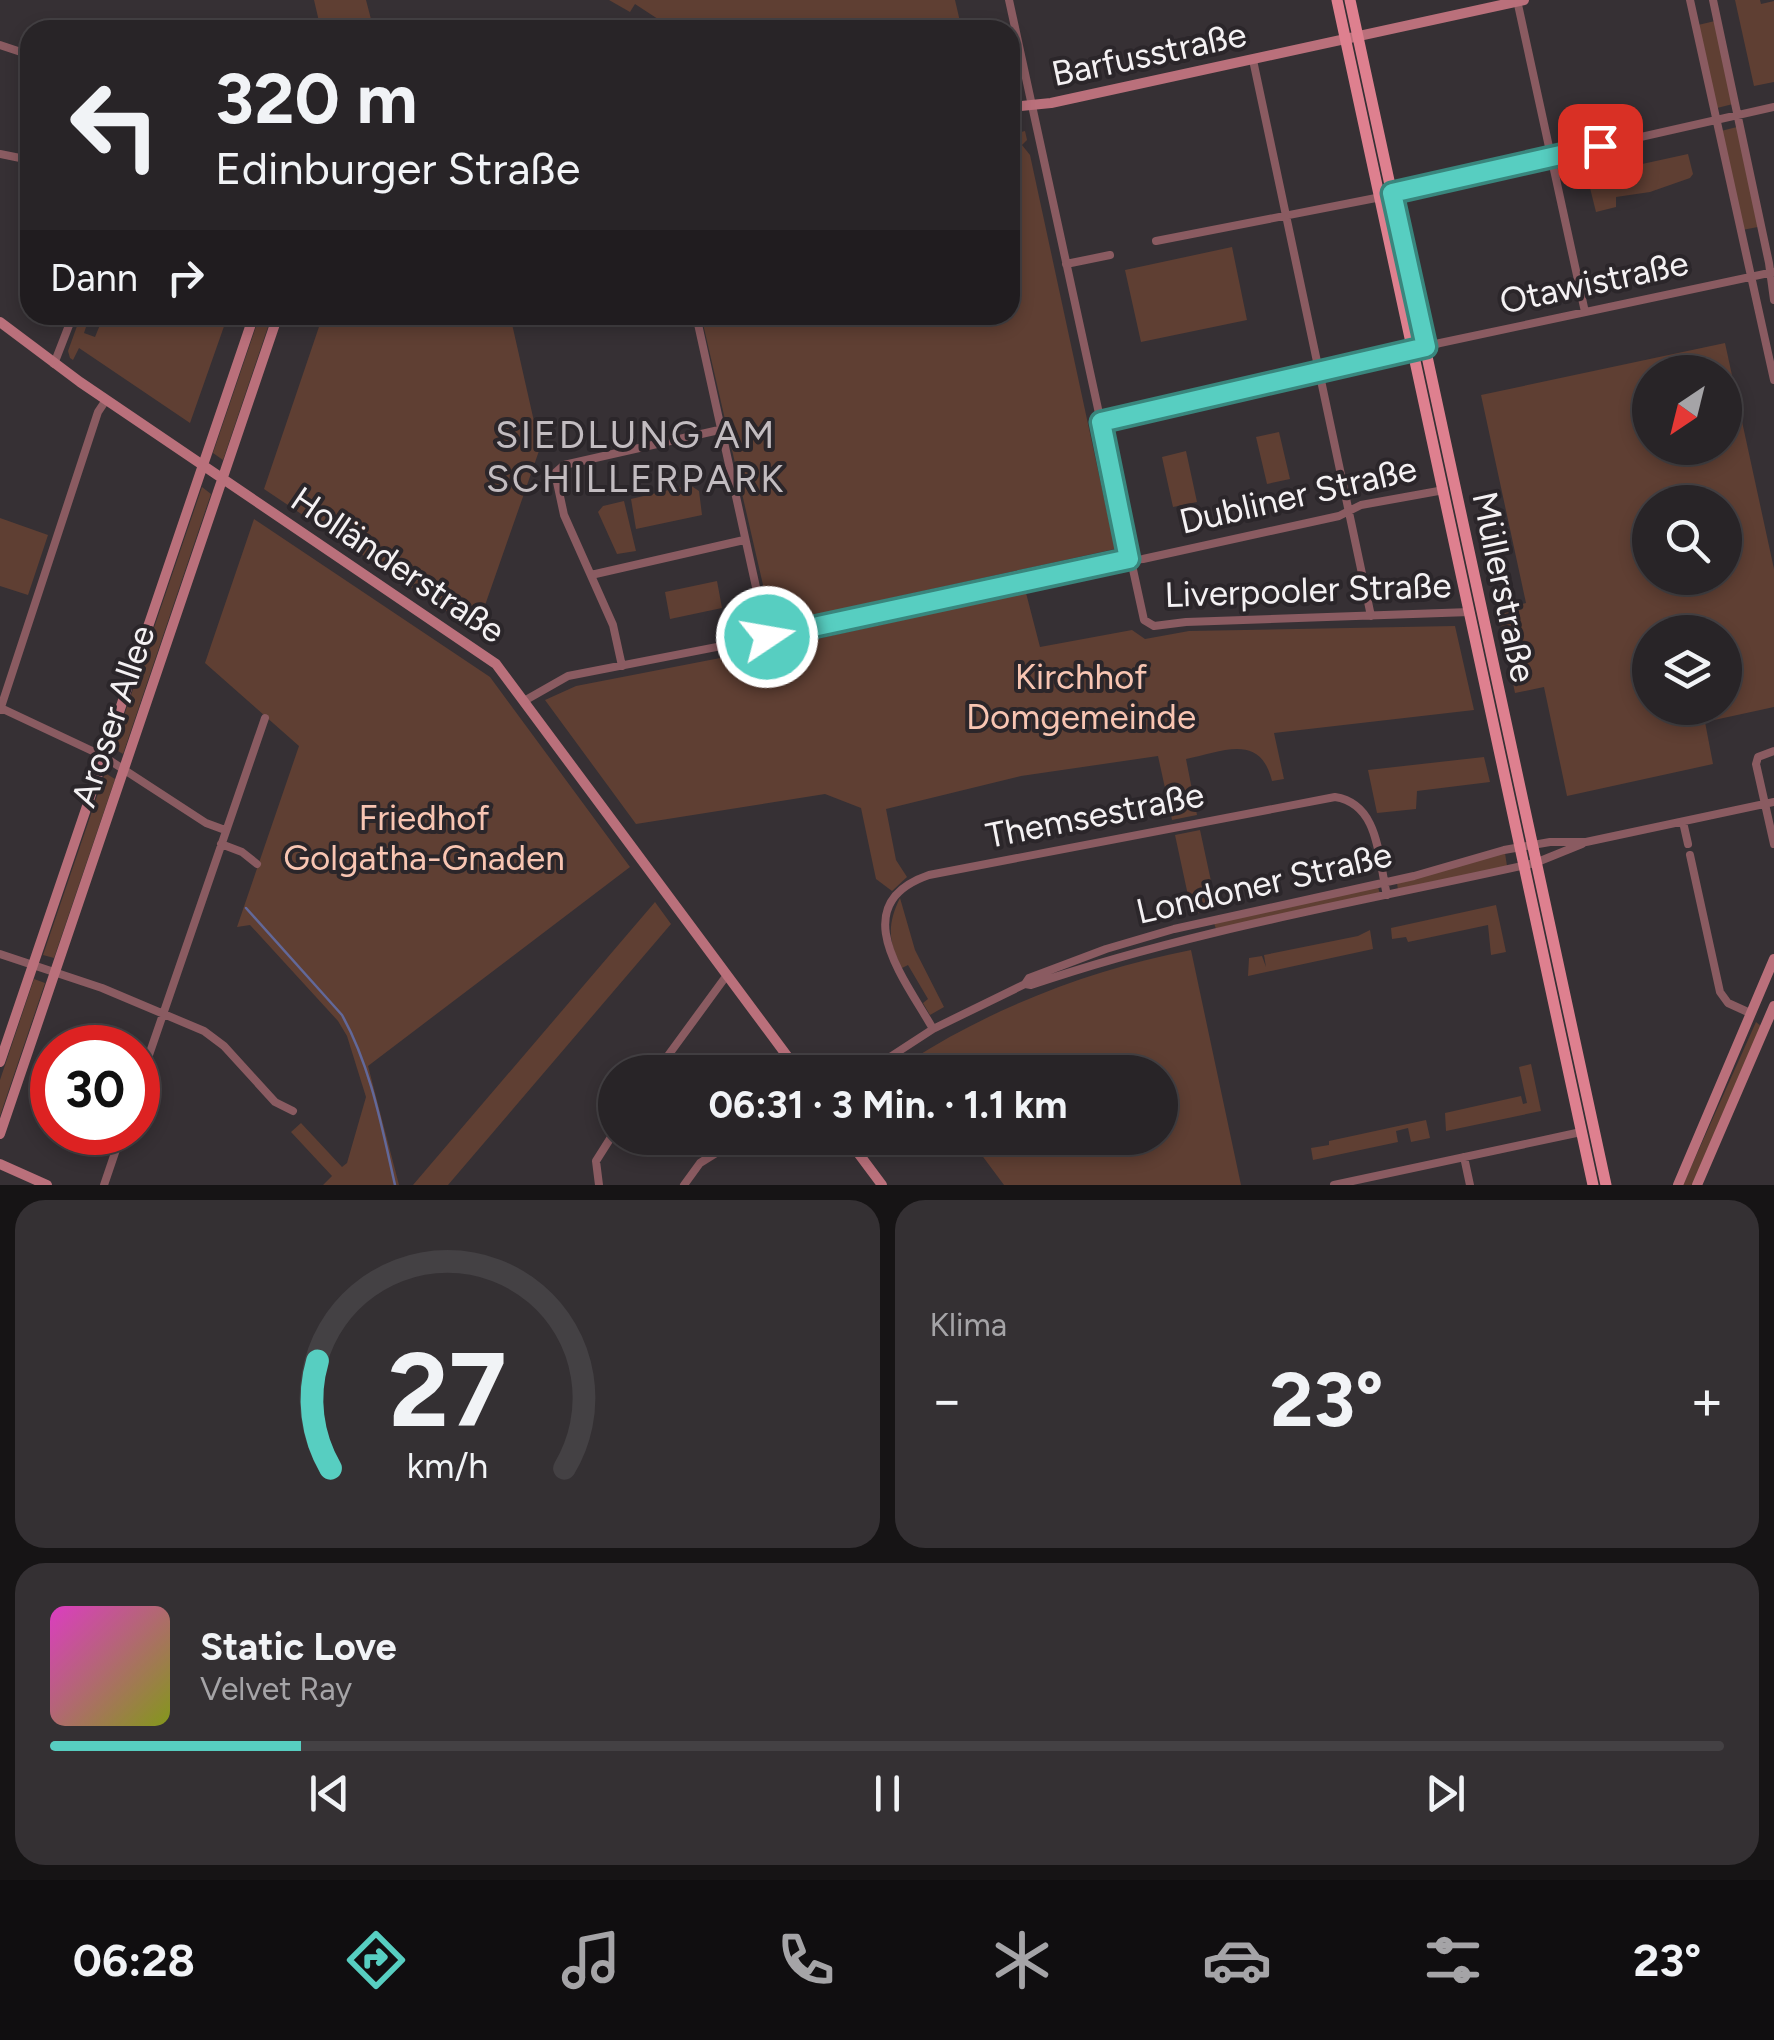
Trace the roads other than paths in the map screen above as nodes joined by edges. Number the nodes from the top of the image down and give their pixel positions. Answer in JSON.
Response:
{"nodes":[{"id":1,"x":1519,"y":0,"type":"edge"},
{"id":2,"x":1690,"y":0,"type":"edge"},
{"id":3,"x":1713,"y":0,"type":"edge"},
{"id":4,"x":1344,"y":2,"type":"edge"},
{"id":5,"x":1352,"y":38,"type":"junction"},
{"id":6,"x":1020,"y":56,"type":"edge"},
{"id":7,"x":1253,"y":60,"type":"junction"},
{"id":8,"x":1020,"y":107,"type":"edge"},
{"id":9,"x":1031,"y":107,"type":"junction"},
{"id":10,"x":1774,"y":107,"type":"edge"},
{"id":11,"x":1738,"y":115,"type":"junction"},
{"id":12,"x":1715,"y":120,"type":"junction"},
{"id":13,"x":1552,"y":156,"type":"junction"},
{"id":14,"x":1386,"y":195,"type":"junction"},
{"id":15,"x":1286,"y":217,"type":"junction"},
{"id":16,"x":1156,"y":241,"type":"dead end"},
{"id":17,"x":1110,"y":254,"type":"dead end"},
{"id":18,"x":1066,"y":264,"type":"junction"},
{"id":19,"x":1772,"y":272,"type":"edge"},
{"id":20,"x":1750,"y":277,"type":"junction"},
{"id":21,"x":1774,"y":300,"type":"edge"},
{"id":22,"x":1585,"y":312,"type":"junction"},
{"id":23,"x":0,"y":322,"type":"edge"},
{"id":24,"x":69,"y":325,"type":"edge"},
{"id":25,"x":251,"y":325,"type":"edge"},
{"id":26,"x":275,"y":325,"type":"edge"},
{"id":27,"x":698,"y":325,"type":"edge"},
{"id":28,"x":1420,"y":348,"type":"junction"},
{"id":29,"x":54,"y":364,"type":"junction"},
{"id":30,"x":1319,"y":371,"type":"junction"},
{"id":31,"x":1774,"y":380,"type":"edge"},
{"id":32,"x":106,"y":400,"type":"junction"},
{"id":33,"x":1101,"y":422,"type":"junction"},
{"id":34,"x":719,"y":430,"type":"junction"},
{"id":35,"x":203,"y":465,"type":"junction"},
{"id":36,"x":224,"y":479,"type":"junction"},
{"id":37,"x":1444,"y":490,"type":"junction"},
{"id":38,"x":1350,"y":510,"type":"junction"},
{"id":39,"x":744,"y":540,"type":"junction"},
{"id":40,"x":1129,"y":559,"type":"junction"},
{"id":41,"x":590,"y":575,"type":"junction"},
{"id":42,"x":1470,"y":612,"type":"junction"},
{"id":43,"x":1371,"y":616,"type":"junction"},
{"id":44,"x":767,"y":637,"type":"junction"},
{"id":45,"x":622,"y":666,"type":"junction"},
{"id":46,"x":524,"y":701,"type":"junction"},
{"id":47,"x":0,"y":709,"type":"edge"},
{"id":48,"x":265,"y":718,"type":"dead end"},
{"id":49,"x":1774,"y":752,"type":"edge"},
{"id":50,"x":103,"y":756,"type":"junction"},
{"id":51,"x":124,"y":769,"type":"junction"},
{"id":52,"x":1769,"y":803,"type":"edge"},
{"id":53,"x":1683,"y":822,"type":"junction"},
{"id":54,"x":225,"y":830,"type":"junction"},
{"id":55,"x":1586,"y":842,"type":"junction"},
{"id":56,"x":220,"y":844,"type":"junction"},
{"id":57,"x":1688,"y":844,"type":"dead end"},
{"id":58,"x":1774,"y":844,"type":"edge"},
{"id":59,"x":1526,"y":846,"type":"junction"},
{"id":60,"x":1690,"y":856,"type":"dead end"},
{"id":61,"x":257,"y":864,"type":"dead end"},
{"id":62,"x":1530,"y":864,"type":"junction"},
{"id":63,"x":1384,"y":882,"type":"junction"},
{"id":64,"x":1387,"y":895,"type":"junction"},
{"id":65,"x":0,"y":954,"type":"edge"},
{"id":66,"x":1774,"y":959,"type":"edge"},
{"id":67,"x":33,"y":965,"type":"junction"},
{"id":68,"x":55,"y":972,"type":"junction"},
{"id":69,"x":727,"y":975,"type":"junction"},
{"id":70,"x":1025,"y":984,"type":"junction"},
{"id":71,"x":1774,"y":1006,"type":"edge"},
{"id":72,"x":162,"y":1014,"type":"junction"},
{"id":73,"x":1750,"y":1014,"type":"junction"},
{"id":74,"x":1767,"y":1021,"type":"junction"},
{"id":75,"x":158,"y":1025,"type":"edge"},
{"id":76,"x":933,"y":1029,"type":"junction"},
{"id":77,"x":668,"y":1055,"type":"edge"},
{"id":78,"x":786,"y":1055,"type":"edge"},
{"id":79,"x":893,"y":1055,"type":"edge"},
{"id":80,"x":0,"y":1062,"type":"edge"},
{"id":81,"x":294,"y":1111,"type":"dead end"},
{"id":82,"x":1582,"y":1132,"type":"junction"},
{"id":83,"x":0,"y":1134,"type":"edge"},
{"id":84,"x":114,"y":1155,"type":"edge"},
{"id":85,"x":600,"y":1155,"type":"edge"},
{"id":86,"x":713,"y":1155,"type":"edge"},
{"id":87,"x":860,"y":1155,"type":"edge"},
{"id":88,"x":1464,"y":1158,"type":"junction"},
{"id":89,"x":0,"y":1164,"type":"edge"},
{"id":90,"x":47,"y":1185,"type":"edge"},
{"id":91,"x":104,"y":1185,"type":"edge"},
{"id":92,"x":599,"y":1185,"type":"edge"},
{"id":93,"x":684,"y":1185,"type":"edge"},
{"id":94,"x":882,"y":1185,"type":"edge"},
{"id":95,"x":1334,"y":1185,"type":"edge"},
{"id":96,"x":1470,"y":1185,"type":"edge"},
{"id":97,"x":1593,"y":1185,"type":"edge"},
{"id":98,"x":1606,"y":1185,"type":"edge"},
{"id":99,"x":1678,"y":1185,"type":"edge"},
{"id":100,"x":1697,"y":1185,"type":"edge"}],
"edges":[{"from":1,"to":5,"type":"main road","name":"Barfusstraße"},
{"from":1,"to":13,"type":"street"},
{"from":2,"to":12,"type":"street"},
{"from":3,"to":11,"type":"street"},
{"from":4,"to":5,"type":"main road","name":"Müllerstraße"},
{"from":5,"to":7,"type":"main road","name":"Barfusstraße"},
{"from":5,"to":14,"type":"main road","name":"Müllerstraße"},
{"from":6,"to":9,"type":"street"},
{"from":7,"to":9,"type":"main road","name":"Barfusstraße"},
{"from":7,"to":15,"type":"street"},
{"from":8,"to":9,"type":"main road","name":"Barfusstraße"},
{"from":9,"to":18,"type":"street"},
{"from":10,"to":11,"type":"street"},
{"from":11,"to":12,"type":"street"},
{"from":11,"to":19,"type":"street"},
{"from":12,"to":13,"type":"street"},
{"from":12,"to":20,"type":"street"},
{"from":13,"to":14,"type":"street"},
{"from":13,"to":22,"type":"street"},
{"from":14,"to":15,"type":"street"},
{"from":14,"to":28,"type":"main road","name":"Müllerstraße"},
{"from":15,"to":16,"type":"street"},
{"from":15,"to":30,"type":"street"},
{"from":17,"to":18,"type":"street"},
{"from":18,"to":33,"type":"street"},
{"from":19,"to":20,"type":"street","name":"Otawistraße"},
{"from":19,"to":21,"type":"street"},
{"from":20,"to":22,"type":"street","name":"Otawistraße"},
{"from":20,"to":31,"type":"street"},
{"from":22,"to":28,"type":"street","name":"Otawistraße"},
{"from":23,"to":29,"type":"main road","name":"Holländerstraße"},
{"from":24,"to":29,"type":"street"},
{"from":25,"to":35,"type":"main road","name":"Aroser Allee"},
{"from":26,"to":36,"type":"main road","name":"Aroser Allee"},
{"from":27,"to":34,"type":"street"},
{"from":28,"to":30,"type":"street","name":"Otawistraße"},
{"from":28,"to":37,"type":"main road","name":"Müllerstraße"},
{"from":28,"to":59,"type":"main road","name":"Müllerstraße"},
{"from":29,"to":32,"type":"main road","name":"Holländerstraße"},
{"from":30,"to":33,"type":"street","name":"Otawistraße"},
{"from":30,"to":38,"type":"street"},
{"from":32,"to":35,"type":"main road","name":"Holländerstraße"},
{"from":32,"to":47,"type":"street"},
{"from":33,"to":40,"type":"street"},
{"from":34,"to":39,"type":"street"},
{"from":34,"to":41,"type":"street"},
{"from":35,"to":36,"type":"main road","name":"Holländerstraße"},
{"from":35,"to":50,"type":"main road","name":"Aroser Allee"},
{"from":36,"to":46,"type":"main road","name":"Holländerstraße"},
{"from":36,"to":51,"type":"main road","name":"Aroser Allee"},
{"from":37,"to":38,"type":"street","name":"Dubliner Straße"},
{"from":37,"to":42,"type":"main road","name":"Müllerstraße"},
{"from":38,"to":40,"type":"street","name":"Dubliner Straße"},
{"from":38,"to":43,"type":"street"},
{"from":39,"to":41,"type":"street"},
{"from":39,"to":44,"type":"street"},
{"from":40,"to":43,"type":"street","name":"Liverpooler Straße"},
{"from":40,"to":44,"type":"street","name":"Dubliner Straße"},
{"from":41,"to":45,"type":"street"},
{"from":42,"to":43,"type":"street","name":"Liverpooler Straße"},
{"from":42,"to":59,"type":"main road","name":"Müllerstraße"},
{"from":44,"to":45,"type":"street","name":"Dubliner Straße"},
{"from":45,"to":46,"type":"street","name":"Dubliner Straße"},
{"from":46,"to":69,"type":"main road","name":"Holländerstraße"},
{"from":47,"to":50,"type":"street"},
{"from":48,"to":54,"type":"street"},
{"from":49,"to":52,"type":"street"},
{"from":50,"to":51,"type":"street"},
{"from":50,"to":67,"type":"main road","name":"Aroser Allee"},
{"from":51,"to":54,"type":"street"},
{"from":51,"to":68,"type":"main road","name":"Aroser Allee"},
{"from":52,"to":53,"type":"street"},
{"from":52,"to":58,"type":"street"},
{"from":53,"to":55,"type":"street"},
{"from":53,"to":57,"type":"street"},
{"from":54,"to":56,"type":"street"},
{"from":55,"to":59,"type":"street","name":"Londoner Straße"},
{"from":55,"to":62,"type":"street","name":"Londoner Straße"},
{"from":56,"to":61,"type":"street"},
{"from":56,"to":72,"type":"street"},
{"from":59,"to":62,"type":"main road","name":"Müllerstraße"},
{"from":59,"to":63,"type":"street","name":"Londoner Straße"},
{"from":60,"to":73,"type":"street"},
{"from":62,"to":64,"type":"street","name":"Londoner Straße"},
{"from":62,"to":82,"type":"main road","name":"Müllerstraße"},
{"from":62,"to":98,"type":"main road","name":"Müllerstraße"},
{"from":63,"to":64,"type":"street","name":"Themsestraße"},
{"from":63,"to":70,"type":"street","name":"Londoner Straße"},
{"from":63,"to":76,"type":"street","name":"Themsestraße"},
{"from":64,"to":70,"type":"street","name":"Londoner Straße"},
{"from":65,"to":67,"type":"street"},
{"from":66,"to":73,"type":"main road"},
{"from":67,"to":68,"type":"street"},
{"from":67,"to":80,"type":"main road","name":"Aroser Allee"},
{"from":68,"to":72,"type":"street"},
{"from":68,"to":83,"type":"main road","name":"Aroser Allee"},
{"from":69,"to":77,"type":"street"},
{"from":69,"to":78,"type":"main road","name":"Holländerstraße"},
{"from":70,"to":76,"type":"street","name":"Londoner Straße"},
{"from":71,"to":74,"type":"main road"},
{"from":72,"to":75,"type":"street"},
{"from":72,"to":81,"type":"street"},
{"from":73,"to":74,"type":"main road"},
{"from":73,"to":99,"type":"main road"},
{"from":74,"to":100,"type":"main road"},
{"from":76,"to":79,"type":"street","name":"Londoner Straße"},
{"from":82,"to":88,"type":"street"},
{"from":82,"to":97,"type":"main road","name":"Müllerstraße"},
{"from":84,"to":91,"type":"street"},
{"from":85,"to":92,"type":"street"},
{"from":86,"to":93,"type":"street"},
{"from":87,"to":94,"type":"main road"},
{"from":88,"to":95,"type":"street"},
{"from":88,"to":96,"type":"street"},
{"from":89,"to":90,"type":"main road"}]}
